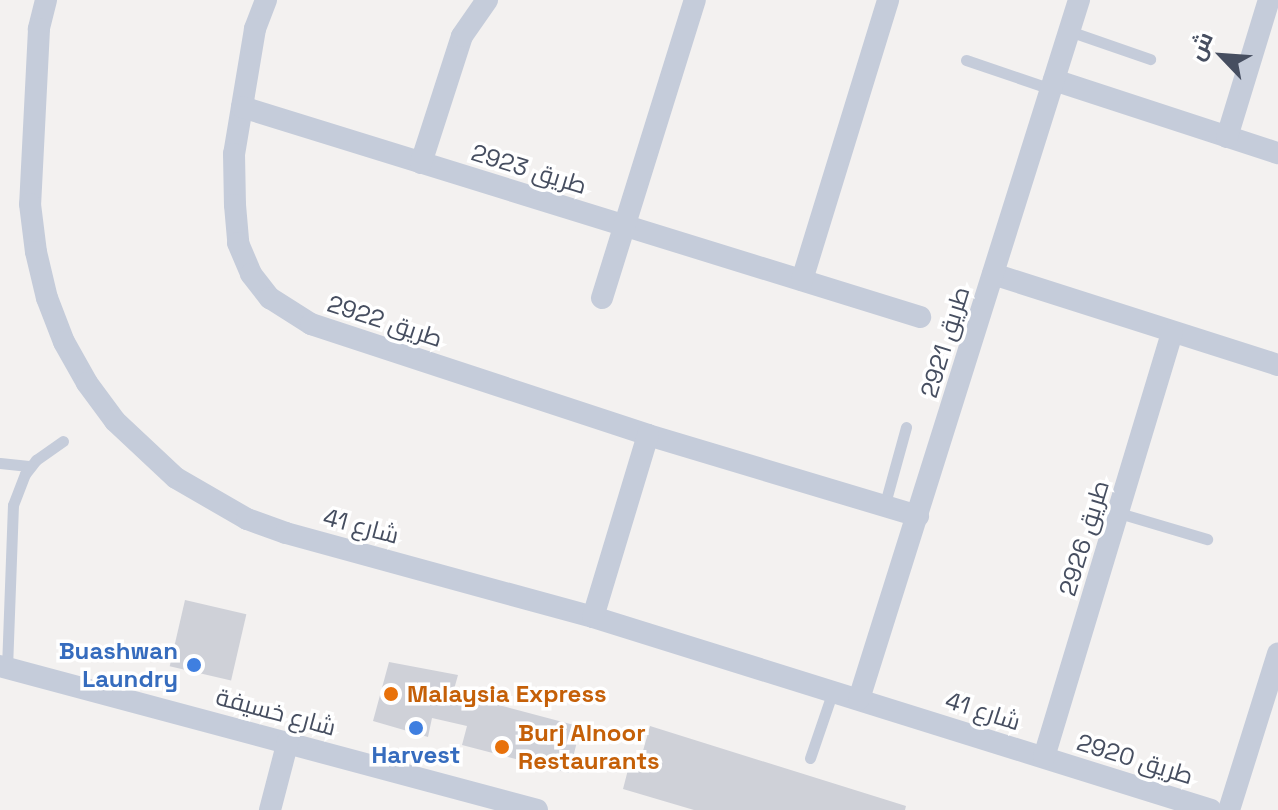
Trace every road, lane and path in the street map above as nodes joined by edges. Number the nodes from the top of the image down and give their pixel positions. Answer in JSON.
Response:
{"nodes":[{"id":1,"x":46,"y":0,"type":"edge"},
{"id":2,"x":266,"y":0,"type":"edge"},
{"id":3,"x":487,"y":0,"type":"edge"},
{"id":4,"x":695,"y":0,"type":"edge"},
{"id":5,"x":888,"y":0,"type":"edge"},
{"id":6,"x":1079,"y":0,"type":"edge"},
{"id":7,"x":1269,"y":0,"type":"edge"},
{"id":8,"x":1069,"y":31,"type":"junction"},
{"id":9,"x":1150,"y":59,"type":"dead end"},
{"id":10,"x":966,"y":60,"type":"dead end"},
{"id":11,"x":1052,"y":84,"type":"junction"},
{"id":12,"x":242,"y":107,"type":"junction"},
{"id":13,"x":1227,"y":137,"type":"junction"},
{"id":14,"x":1278,"y":153,"type":"edge"},
{"id":15,"x":421,"y":163,"type":"junction"},
{"id":16,"x":626,"y":226,"type":"junction"},
{"id":17,"x":993,"y":274,"type":"junction"},
{"id":18,"x":802,"y":280,"type":"junction"},
{"id":19,"x":602,"y":298,"type":"dead end"},
{"id":20,"x":920,"y":317,"type":"dead end"},
{"id":21,"x":1172,"y":333,"type":"junction"},
{"id":22,"x":1278,"y":365,"type":"edge"},
{"id":23,"x":906,"y":427,"type":"dead end"},
{"id":24,"x":648,"y":435,"type":"junction"},
{"id":25,"x":63,"y":441,"type":"dead end"},
{"id":26,"x":0,"y":463,"type":"edge"},
{"id":27,"x":31,"y":466,"type":"junction"},
{"id":28,"x":884,"y":507,"type":"junction"},
{"id":29,"x":1119,"y":513,"type":"junction"},
{"id":30,"x":918,"y":516,"type":"junction"},
{"id":31,"x":1207,"y":539,"type":"dead end"},
{"id":32,"x":593,"y":617,"type":"junction"},
{"id":33,"x":1278,"y":654,"type":"edge"},
{"id":34,"x":4,"y":667,"type":"edge"},
{"id":35,"x":833,"y":691,"type":"junction"},
{"id":36,"x":859,"y":699,"type":"junction"},
{"id":37,"x":288,"y":741,"type":"junction"},
{"id":38,"x":1044,"y":757,"type":"junction"},
{"id":39,"x":810,"y":758,"type":"dead end"},
{"id":40,"x":1152,"y":801,"type":"edge"},
{"id":41,"x":270,"y":810,"type":"edge"},
{"id":42,"x":537,"y":810,"type":"edge"},
{"id":43,"x":1211,"y":810,"type":"edge"},
{"id":44,"x":1229,"y":810,"type":"edge"}],
"edges":[{"from":1,"to":32,"type":"street","name":"شارع 41"},
{"from":2,"to":12,"type":"street","name":"طريق 2922"},
{"from":3,"to":15,"type":"street"},
{"from":4,"to":16,"type":"street"},
{"from":5,"to":18,"type":"street"},
{"from":6,"to":8,"type":"street","name":"طريق 2921"},
{"from":7,"to":13,"type":"street"},
{"from":8,"to":9,"type":"lane"},
{"from":8,"to":11,"type":"street","name":"طريق 2921"},
{"from":10,"to":11,"type":"lane"},
{"from":11,"to":13,"type":"street"},
{"from":11,"to":17,"type":"street","name":"طريق 2921"},
{"from":12,"to":15,"type":"street","name":"طريق 2923"},
{"from":12,"to":24,"type":"street","name":"طريق 2922"},
{"from":13,"to":14,"type":"street"},
{"from":15,"to":16,"type":"street","name":"طريق 2923"},
{"from":16,"to":18,"type":"street","name":"طريق 2923"},
{"from":16,"to":19,"type":"street"},
{"from":17,"to":21,"type":"street"},
{"from":17,"to":30,"type":"street","name":"طريق 2921"},
{"from":18,"to":20,"type":"street","name":"طريق 2923"},
{"from":21,"to":22,"type":"street"},
{"from":21,"to":29,"type":"street","name":"طريق 2926"},
{"from":23,"to":28,"type":"lane"},
{"from":24,"to":28,"type":"street","name":"طريق 2922"},
{"from":24,"to":32,"type":"street"},
{"from":25,"to":27,"type":"lane"},
{"from":26,"to":27,"type":"lane"},
{"from":27,"to":34,"type":"lane"},
{"from":28,"to":30,"type":"street","name":"طريق 2922"},
{"from":29,"to":31,"type":"lane"},
{"from":29,"to":38,"type":"street","name":"طريق 2926"},
{"from":30,"to":36,"type":"street","name":"طريق 2921"},
{"from":32,"to":35,"type":"street","name":"شارع 41"},
{"from":33,"to":44,"type":"street"},
{"from":34,"to":37,"type":"street","name":"شارع خسيفة"},
{"from":35,"to":36,"type":"street","name":"شارع 41"},
{"from":35,"to":39,"type":"lane"},
{"from":36,"to":38,"type":"street","name":"شارع 41"},
{"from":37,"to":41,"type":"street"},
{"from":37,"to":42,"type":"street","name":"شارع خسيفة"},
{"from":38,"to":40,"type":"street","name":"طريق 2920"},
{"from":40,"to":43,"type":"street","name":"طريق 2920"}]}
